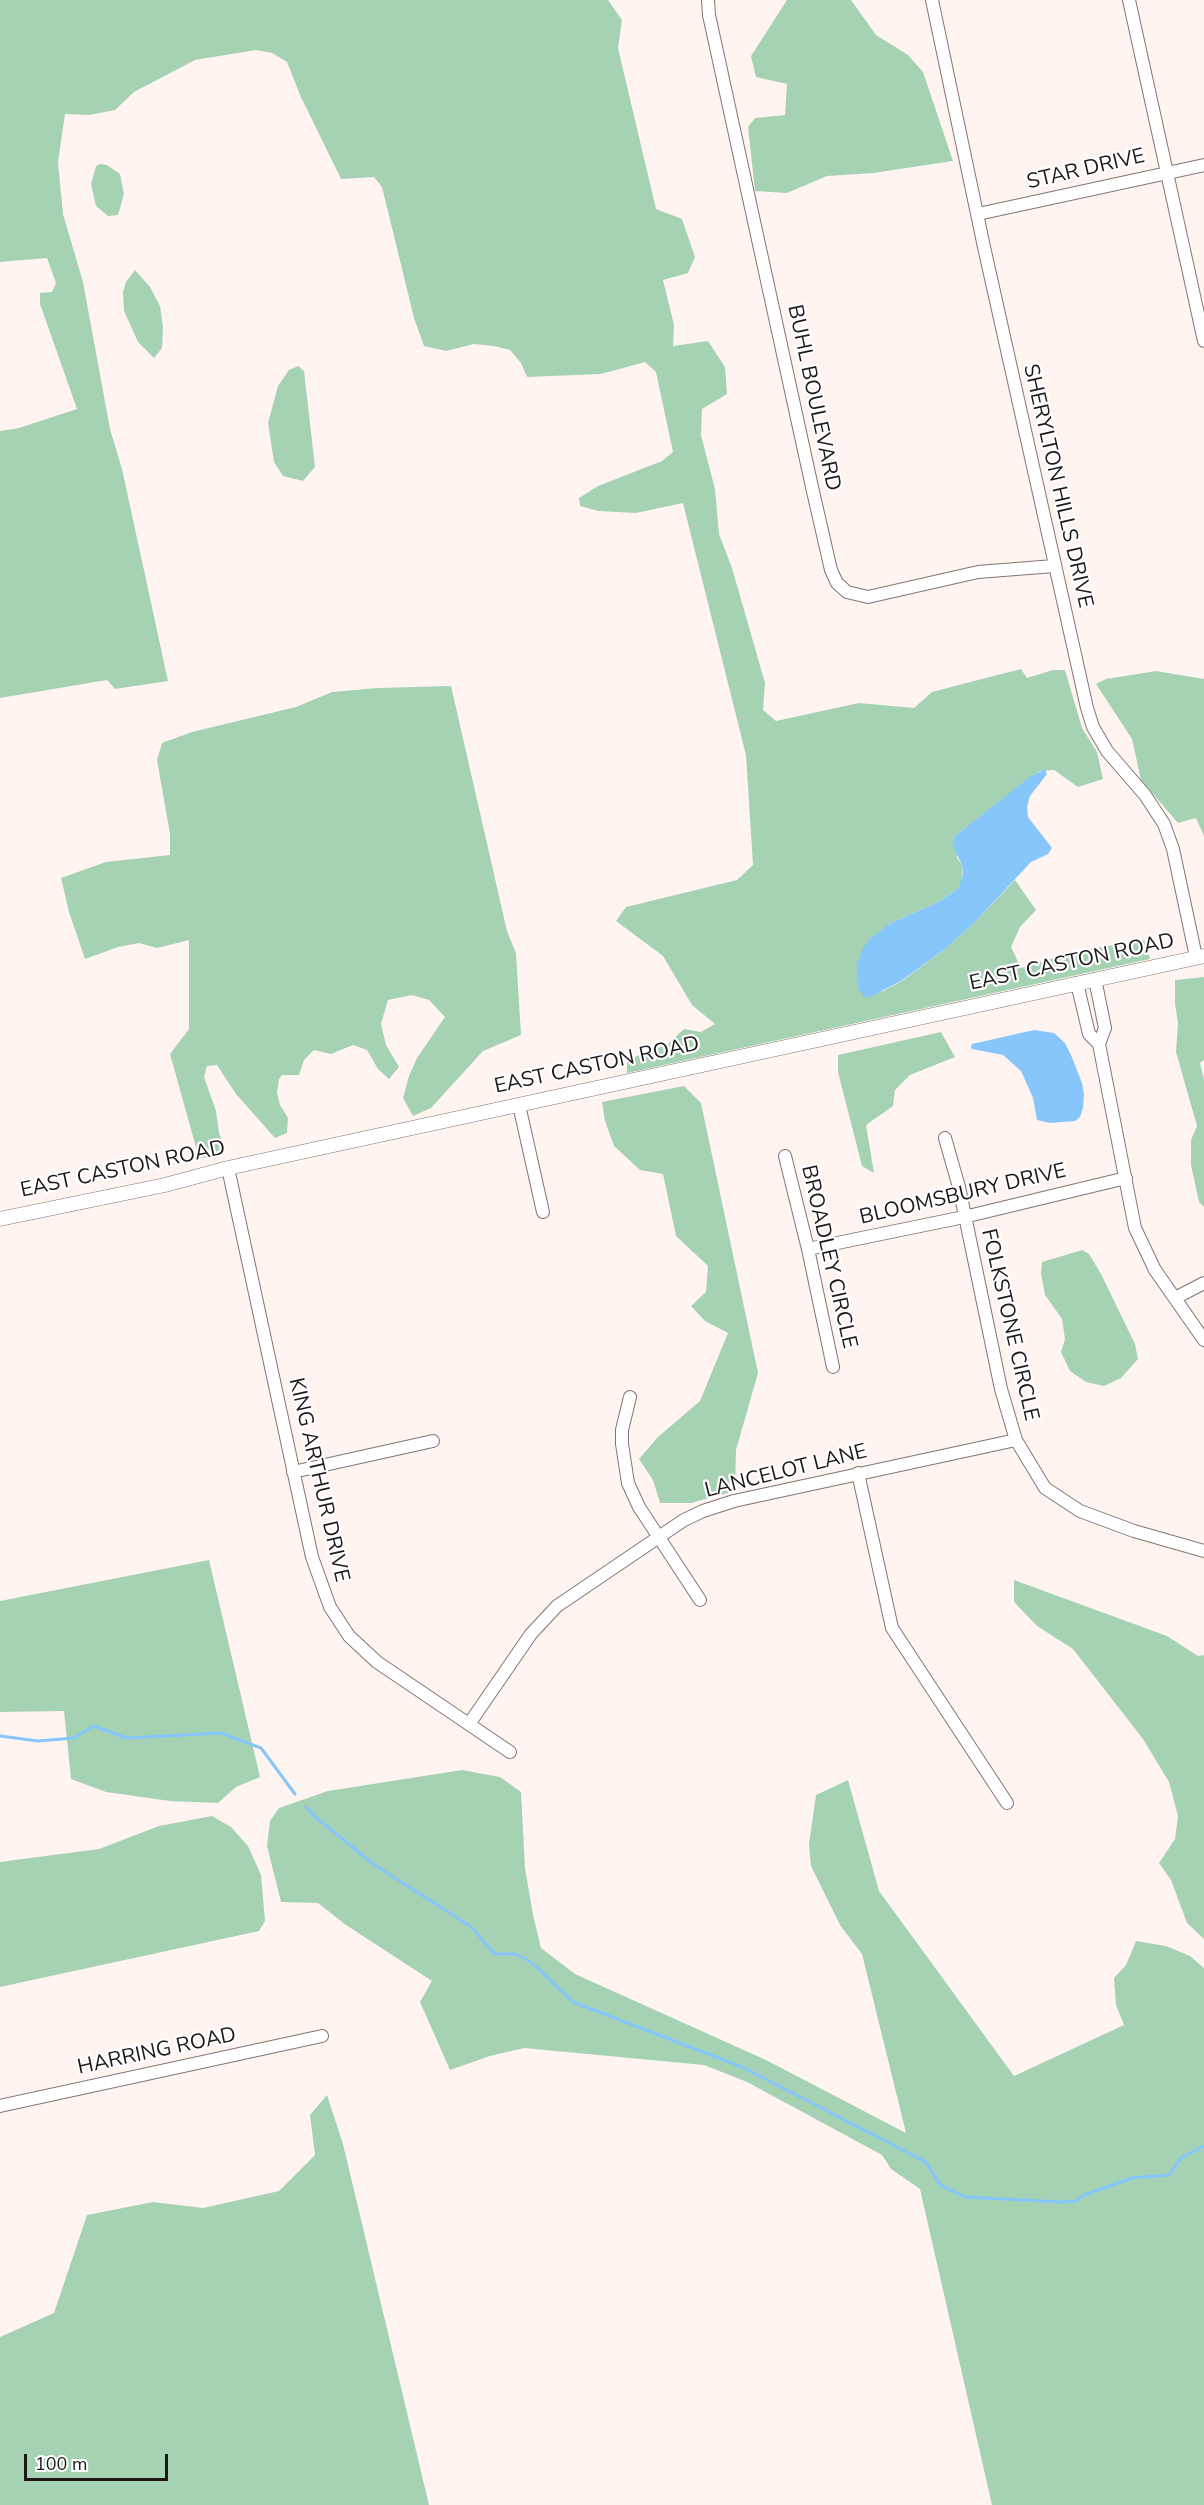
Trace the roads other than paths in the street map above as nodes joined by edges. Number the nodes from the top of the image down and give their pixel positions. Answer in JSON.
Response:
{"nodes":[{"id":1,"x":708,"y":0,"type":"edge"},
{"id":2,"x":932,"y":0,"type":"edge"},
{"id":3,"x":1129,"y":0,"type":"edge"},
{"id":4,"x":1204,"y":165,"type":"edge"},
{"id":5,"x":1167,"y":172,"type":"junction"},
{"id":6,"x":978,"y":214,"type":"junction"},
{"id":7,"x":1204,"y":341,"type":"edge"},
{"id":8,"x":1054,"y":566,"type":"junction"},
{"id":9,"x":1200,"y":957,"type":"edge"},
{"id":10,"x":1095,"y":980,"type":"junction"},
{"id":11,"x":1077,"y":984,"type":"junction"},
{"id":12,"x":1100,"y":1044,"type":"junction"},
{"id":13,"x":519,"y":1105,"type":"junction"},
{"id":14,"x":945,"y":1137,"type":"dead end"},
{"id":15,"x":785,"y":1156,"type":"dead end"},
{"id":16,"x":228,"y":1168,"type":"junction"},
{"id":17,"x":1126,"y":1178,"type":"junction"},
{"id":18,"x":543,"y":1212,"type":"dead end"},
{"id":19,"x":964,"y":1217,"type":"junction"},
{"id":20,"x":0,"y":1219,"type":"edge"},
{"id":21,"x":808,"y":1249,"type":"junction"},
{"id":22,"x":1204,"y":1283,"type":"edge"},
{"id":23,"x":1175,"y":1298,"type":"junction"},
{"id":24,"x":1204,"y":1340,"type":"edge"},
{"id":25,"x":833,"y":1367,"type":"dead end"},
{"id":26,"x":630,"y":1397,"type":"dead end"},
{"id":27,"x":1016,"y":1440,"type":"junction"},
{"id":28,"x":433,"y":1441,"type":"dead end"},
{"id":29,"x":293,"y":1472,"type":"junction"},
{"id":30,"x":858,"y":1473,"type":"junction"},
{"id":31,"x":658,"y":1537,"type":"junction"},
{"id":32,"x":1204,"y":1551,"type":"edge"},
{"id":33,"x":700,"y":1600,"type":"dead end"},
{"id":34,"x":469,"y":1724,"type":"junction"},
{"id":35,"x":510,"y":1752,"type":"dead end"},
{"id":36,"x":1007,"y":1803,"type":"dead end"},
{"id":37,"x":322,"y":2036,"type":"dead end"},
{"id":38,"x":0,"y":2106,"type":"edge"}],
"edges":[{"from":1,"to":8,"type":"street","name":"BUHL BOULEVARD"},
{"from":2,"to":6,"type":"street","name":"SHERYLTON HILLS DRIVE"},
{"from":3,"to":5,"type":"street"},
{"from":4,"to":5,"type":"street","name":"STAR DRIVE"},
{"from":5,"to":6,"type":"street","name":"STAR DRIVE"},
{"from":5,"to":7,"type":"street"},
{"from":6,"to":8,"type":"street","name":"SHERYLTON HILLS DRIVE"},
{"from":8,"to":9,"type":"street","name":"SHERYLTON HILLS DRIVE"},
{"from":9,"to":10,"type":"street","name":"EAST CASTON ROAD"},
{"from":10,"to":11,"type":"street","name":"EAST CASTON ROAD"},
{"from":10,"to":12,"type":"street"},
{"from":11,"to":12,"type":"street"},
{"from":11,"to":13,"type":"street","name":"EAST CASTON ROAD"},
{"from":12,"to":17,"type":"street"},
{"from":13,"to":16,"type":"street","name":"EAST CASTON ROAD"},
{"from":13,"to":18,"type":"street"},
{"from":14,"to":19,"type":"street","name":"FOLKSTONE CIRCLE"},
{"from":15,"to":21,"type":"street","name":"BROADLEY CIRCLE"},
{"from":16,"to":20,"type":"street","name":"EAST CASTON ROAD"},
{"from":16,"to":29,"type":"street","name":"KING ARTHUR DRIVE"},
{"from":17,"to":19,"type":"street","name":"BLOOMSBURY DRIVE"},
{"from":17,"to":23,"type":"street"},
{"from":19,"to":21,"type":"street","name":"BLOOMSBURY DRIVE"},
{"from":19,"to":27,"type":"street","name":"FOLKSTONE CIRCLE"},
{"from":21,"to":25,"type":"street","name":"BROADLEY CIRCLE"},
{"from":22,"to":23,"type":"street"},
{"from":23,"to":24,"type":"street"},
{"from":26,"to":31,"type":"street"},
{"from":27,"to":30,"type":"street","name":"LANCELOT LANE"},
{"from":27,"to":32,"type":"street","name":"FOLKSTONE CIRCLE"},
{"from":28,"to":29,"type":"street"},
{"from":29,"to":34,"type":"street","name":"KING ARTHUR DRIVE"},
{"from":30,"to":31,"type":"street","name":"LANCELOT LANE"},
{"from":30,"to":36,"type":"street"},
{"from":31,"to":33,"type":"street"},
{"from":31,"to":34,"type":"street","name":"LANCELOT LANE"},
{"from":34,"to":35,"type":"street","name":"KING ARTHUR DRIVE"},
{"from":37,"to":38,"type":"street","name":"HARRING ROAD"}]}
